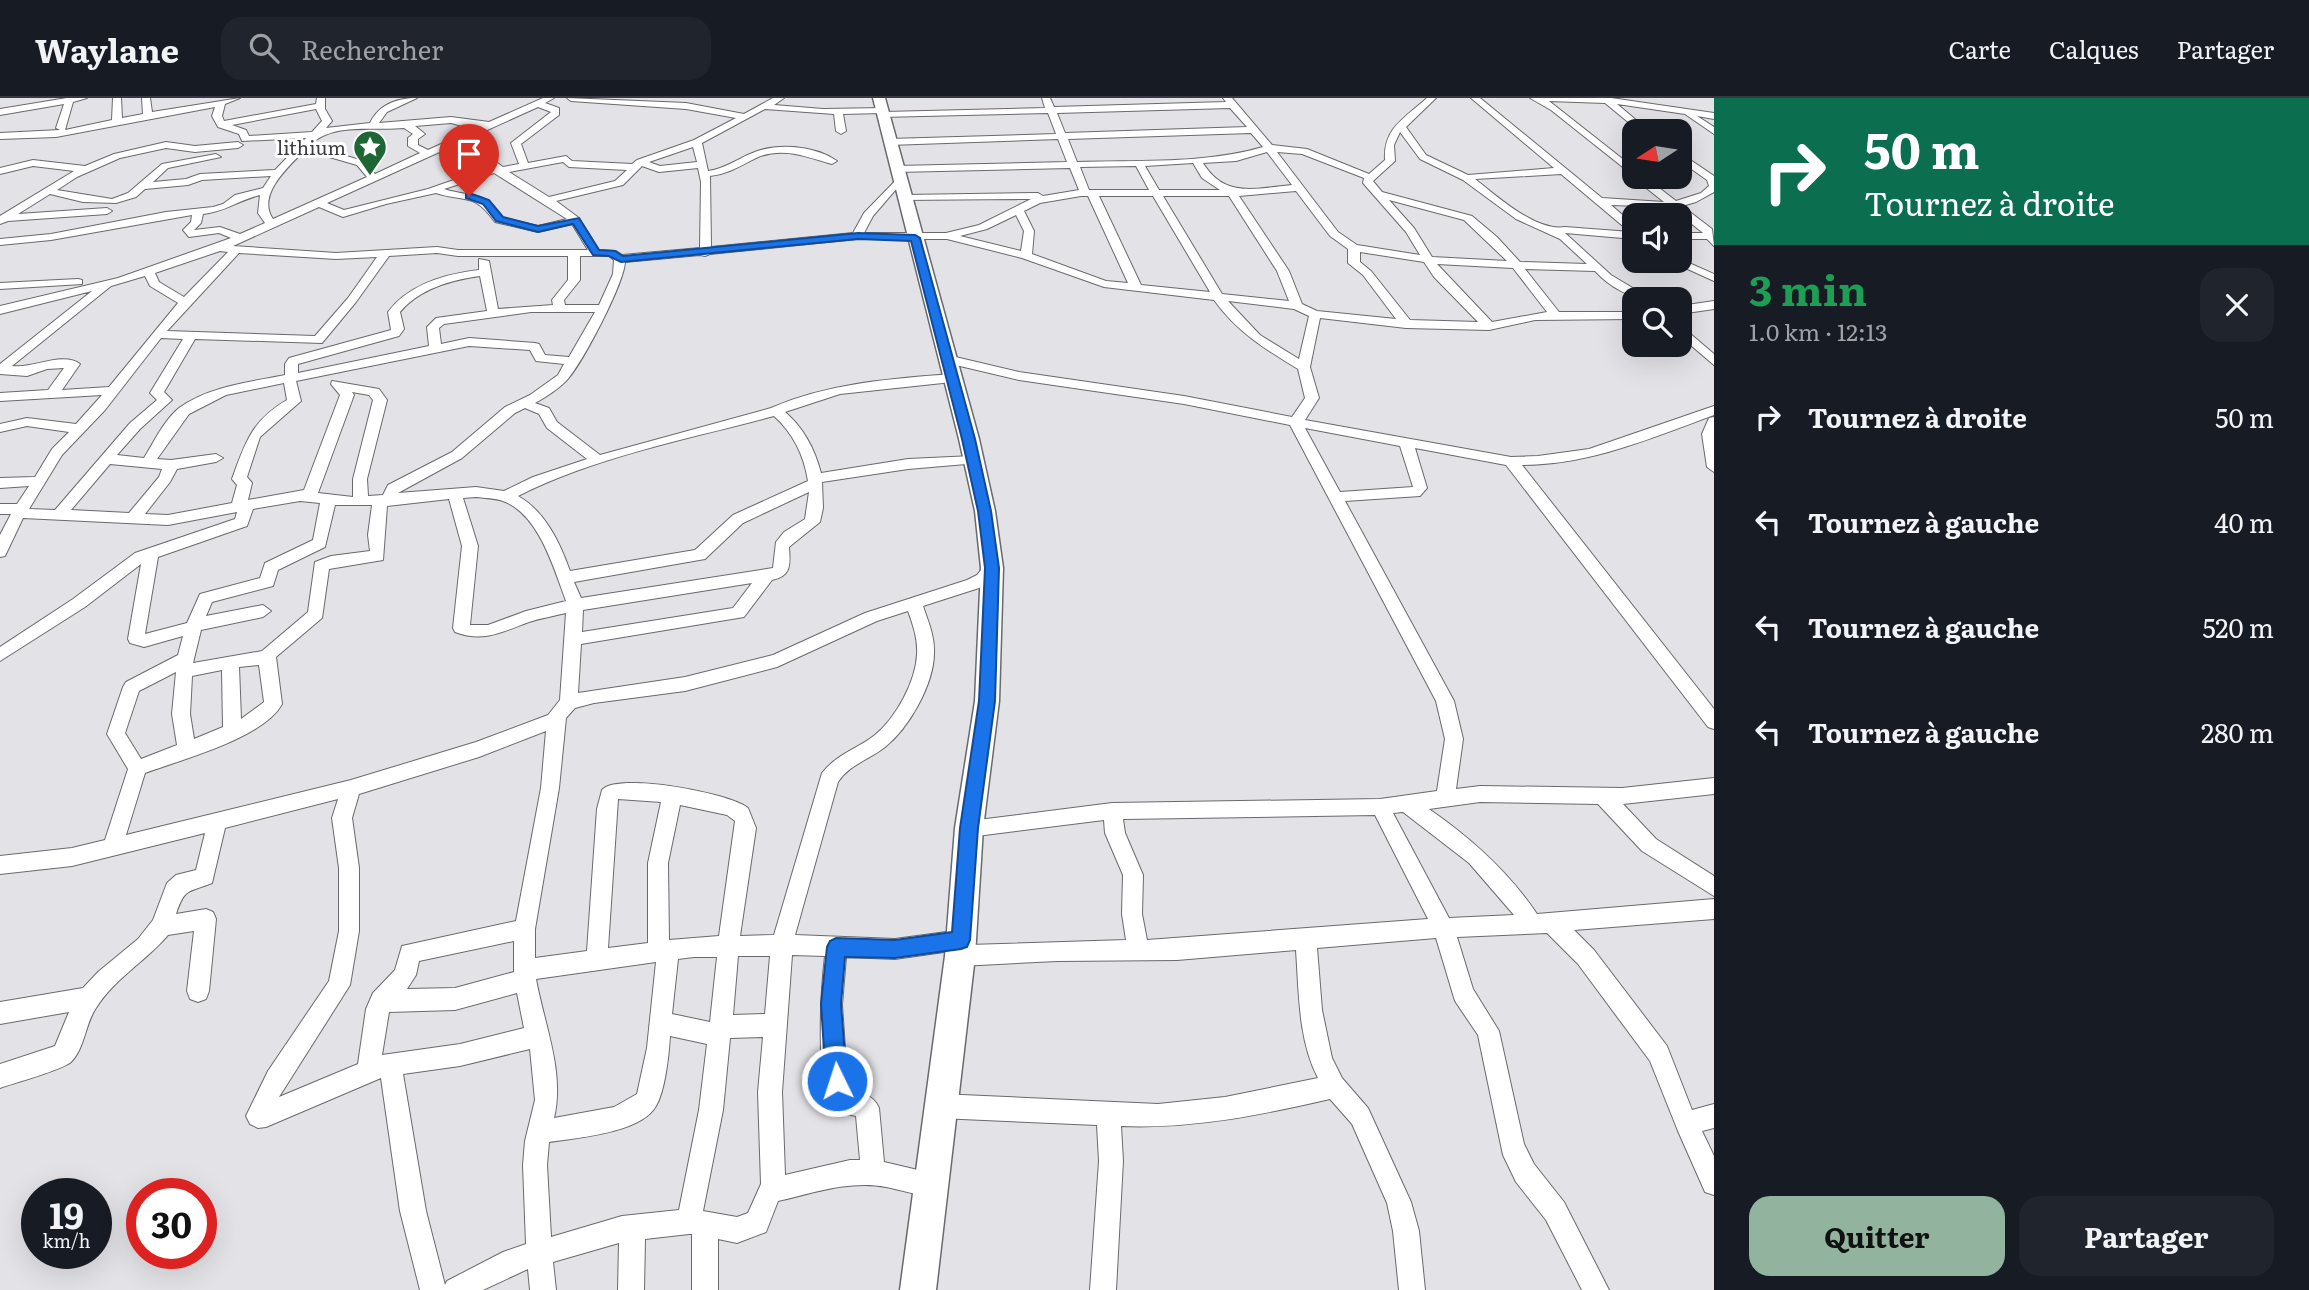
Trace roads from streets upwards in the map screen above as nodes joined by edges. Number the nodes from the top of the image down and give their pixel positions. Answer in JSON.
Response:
{"nodes":[{"id":1,"x":83,"y":98,"type":"edge"},
{"id":2,"x":117,"y":98,"type":"edge"},
{"id":3,"x":146,"y":98,"type":"edge"},
{"id":4,"x":236,"y":98,"type":"edge"},
{"id":5,"x":412,"y":98,"type":"edge"},
{"id":6,"x":550,"y":98,"type":"edge"},
{"id":7,"x":571,"y":98,"type":"edge"},
{"id":8,"x":780,"y":98,"type":"edge"},
{"id":9,"x":1046,"y":98,"type":"edge"},
{"id":10,"x":1432,"y":98,"type":"edge"},
{"id":11,"x":1475,"y":98,"type":"edge"},
{"id":12,"x":1536,"y":98,"type":"edge"},
{"id":13,"x":1663,"y":98,"type":"edge"},
{"id":14,"x":1607,"y":100,"type":"junction"},
{"id":15,"x":69,"y":101,"type":"junction"},
{"id":16,"x":1229,"y":101,"type":"edge"},
{"id":17,"x":320,"y":102,"type":"edge"},
{"id":18,"x":221,"y":104,"type":"junction"},
{"id":19,"x":538,"y":104,"type":"junction"},
{"id":20,"x":766,"y":107,"type":"junction"},
{"id":21,"x":882,"y":108,"type":"edge"},
{"id":22,"x":1051,"y":110,"type":"junction"},
{"id":23,"x":1683,"y":111,"type":"junction"},
{"id":24,"x":838,"y":112,"type":"junction"},
{"id":25,"x":0,"y":113,"type":"edge"},
{"id":26,"x":148,"y":116,"type":"junction"},
{"id":27,"x":1714,"y":116,"type":"edge"},
{"id":28,"x":748,"y":117,"type":"junction"},
{"id":29,"x":1630,"y":119,"type":"edge"},
{"id":30,"x":27,"y":121,"type":"dead end"},
{"id":31,"x":117,"y":122,"type":"junction"},
{"id":32,"x":492,"y":124,"type":"junction"},
{"id":33,"x":221,"y":125,"type":"junction"},
{"id":34,"x":406,"y":125,"type":"junction"},
{"id":35,"x":374,"y":126,"type":"junction"},
{"id":36,"x":61,"y":128,"type":"dead end"},
{"id":37,"x":1402,"y":128,"type":"junction"},
{"id":38,"x":1253,"y":130,"type":"junction"},
{"id":39,"x":841,"y":131,"type":"dead end"},
{"id":40,"x":1714,"y":131,"type":"edge"},
{"id":41,"x":316,"y":134,"type":"junction"},
{"id":42,"x":1061,"y":135,"type":"junction"},
{"id":43,"x":0,"y":136,"type":"edge"},
{"id":44,"x":16,"y":137,"type":"junction"},
{"id":45,"x":456,"y":139,"type":"junction"},
{"id":46,"x":242,"y":142,"type":"junction"},
{"id":47,"x":697,"y":142,"type":"junction"},
{"id":48,"x":889,"y":142,"type":"junction"},
{"id":49,"x":305,"y":147,"type":"junction"},
{"id":50,"x":147,"y":148,"type":"junction"},
{"id":51,"x":1269,"y":148,"type":"junction"},
{"id":52,"x":428,"y":153,"type":"junction"},
{"id":53,"x":1198,"y":160,"type":"junction"},
{"id":54,"x":832,"y":161,"type":"dead end"},
{"id":55,"x":1139,"y":163,"type":"junction"},
{"id":56,"x":1622,"y":163,"type":"edge"},
{"id":57,"x":170,"y":165,"type":"junction"},
{"id":58,"x":524,"y":165,"type":"junction"},
{"id":59,"x":637,"y":165,"type":"junction"},
{"id":60,"x":1073,"y":165,"type":"junction"},
{"id":61,"x":1692,"y":165,"type":"edge"},
{"id":62,"x":84,"y":169,"type":"junction"},
{"id":63,"x":497,"y":170,"type":"junction"},
{"id":64,"x":703,"y":170,"type":"junction"},
{"id":65,"x":0,"y":171,"type":"edge"},
{"id":66,"x":1564,"y":171,"type":"junction"},
{"id":67,"x":279,"y":173,"type":"junction"},
{"id":68,"x":1369,"y":177,"type":"junction"},
{"id":69,"x":376,"y":178,"type":"junction"},
{"id":70,"x":1467,"y":178,"type":"junction"},
{"id":71,"x":365,"y":183,"type":"junction"},
{"id":72,"x":900,"y":183,"type":"junction"},
{"id":73,"x":144,"y":186,"type":"junction"},
{"id":74,"x":1714,"y":186,"type":"edge"},
{"id":75,"x":1299,"y":188,"type":"junction"},
{"id":76,"x":1655,"y":189,"type":"edge"},
{"id":77,"x":432,"y":190,"type":"junction"},
{"id":78,"x":49,"y":191,"type":"junction"},
{"id":79,"x":264,"y":191,"type":"junction"},
{"id":80,"x":1158,"y":192,"type":"junction"},
{"id":81,"x":1087,"y":193,"type":"junction"},
{"id":82,"x":1232,"y":193,"type":"junction"},
{"id":83,"x":1379,"y":194,"type":"junction"},
{"id":84,"x":132,"y":195,"type":"junction"},
{"id":85,"x":1052,"y":196,"type":"junction"},
{"id":86,"x":1492,"y":197,"type":"junction"},
{"id":87,"x":1710,"y":197,"type":"edge"},
{"id":88,"x":548,"y":200,"type":"junction"},
{"id":89,"x":384,"y":201,"type":"junction"},
{"id":90,"x":1601,"y":201,"type":"junction"},
{"id":91,"x":110,"y":203,"type":"junction"},
{"id":92,"x":1622,"y":203,"type":"edge"},
{"id":93,"x":1673,"y":203,"type":"joint"},
{"id":94,"x":321,"y":204,"type":"junction"},
{"id":95,"x":1017,"y":210,"type":"junction"},
{"id":96,"x":198,"y":213,"type":"junction"},
{"id":97,"x":1475,"y":213,"type":"junction"},
{"id":98,"x":173,"y":214,"type":"junction"},
{"id":99,"x":1622,"y":219,"type":"edge"},
{"id":100,"x":3,"y":220,"type":"edge"},
{"id":101,"x":575,"y":220,"type":"junction"},
{"id":102,"x":1692,"y":221,"type":"edge"},
{"id":103,"x":272,"y":225,"type":"junction"},
{"id":104,"x":1553,"y":232,"type":"junction"},
{"id":105,"x":1622,"y":235,"type":"edge"},
{"id":106,"x":858,"y":236,"type":"junction"},
{"id":107,"x":946,"y":236,"type":"junction"},
{"id":108,"x":1692,"y":237,"type":"edge"},
{"id":109,"x":915,"y":238,"type":"junction"},
{"id":110,"x":1713,"y":240,"type":"edge"},
{"id":111,"x":0,"y":242,"type":"edge"},
{"id":112,"x":239,"y":245,"type":"junction"},
{"id":113,"x":1354,"y":248,"type":"junction"},
{"id":114,"x":481,"y":252,"type":"junction"},
{"id":115,"x":574,"y":253,"type":"junction"},
{"id":116,"x":596,"y":253,"type":"junction"},
{"id":117,"x":705,"y":253,"type":"junction"},
{"id":118,"x":384,"y":255,"type":"junction"},
{"id":119,"x":1026,"y":256,"type":"junction"},
{"id":120,"x":621,"y":259,"type":"junction"},
{"id":121,"x":1430,"y":261,"type":"junction"},
{"id":122,"x":1517,"y":266,"type":"junction"},
{"id":123,"x":1598,"y":268,"type":"junction"},
{"id":124,"x":1692,"y":268,"type":"edge"},
{"id":125,"x":149,"y":271,"type":"junction"},
{"id":126,"x":486,"y":272,"type":"junction"},
{"id":127,"x":1714,"y":278,"type":"edge"},
{"id":128,"x":103,"y":285,"type":"junction"},
{"id":129,"x":0,"y":286,"type":"edge"},
{"id":130,"x":1136,"y":287,"type":"junction"},
{"id":131,"x":1624,"y":287,"type":"edge"},
{"id":132,"x":1218,"y":296,"type":"junction"},
{"id":133,"x":186,"y":302,"type":"junction"},
{"id":134,"x":1714,"y":305,"type":"edge"},
{"id":135,"x":1297,"y":306,"type":"junction"},
{"id":136,"x":560,"y":307,"type":"junction"},
{"id":137,"x":1692,"y":308,"type":"edge"},
{"id":138,"x":602,"y":309,"type":"junction"},
{"id":139,"x":0,"y":310,"type":"edge"},
{"id":140,"x":493,"y":313,"type":"junction"},
{"id":141,"x":1315,"y":314,"type":"junction"},
{"id":142,"x":1555,"y":315,"type":"junction"},
{"id":143,"x":1622,"y":316,"type":"edge"},
{"id":144,"x":1406,"y":324,"type":"junction"},
{"id":145,"x":1489,"y":326,"type":"junction"},
{"id":146,"x":158,"y":334,"type":"junction"},
{"id":147,"x":191,"y":335,"type":"junction"},
{"id":148,"x":1692,"y":340,"type":"edge"},
{"id":149,"x":435,"y":349,"type":"junction"},
{"id":150,"x":574,"y":361,"type":"junction"},
{"id":151,"x":1714,"y":361,"type":"edge"},
{"id":152,"x":1304,"y":367,"type":"junction"},
{"id":153,"x":949,"y":368,"type":"junction"},
{"id":154,"x":0,"y":369,"type":"edge"},
{"id":155,"x":334,"y":371,"type":"junction"},
{"id":156,"x":290,"y":378,"type":"junction"},
{"id":157,"x":342,"y":389,"type":"junction"},
{"id":158,"x":110,"y":391,"type":"junction"},
{"id":159,"x":52,"y":394,"type":"junction"},
{"id":160,"x":2,"y":398,"type":"edge"},
{"id":161,"x":524,"y":403,"type":"junction"},
{"id":162,"x":1714,"y":410,"type":"edge"},
{"id":163,"x":776,"y":411,"type":"junction"},
{"id":164,"x":1714,"y":421,"type":"edge"},
{"id":165,"x":1294,"y":422,"type":"junction"},
{"id":166,"x":0,"y":428,"type":"edge"},
{"id":167,"x":79,"y":429,"type":"junction"},
{"id":168,"x":1405,"y":442,"type":"junction"},
{"id":169,"x":216,"y":458,"type":"dead end"},
{"id":170,"x":107,"y":459,"type":"junction"},
{"id":171,"x":598,"y":460,"type":"junction"},
{"id":172,"x":974,"y":460,"type":"junction"},
{"id":173,"x":1511,"y":461,"type":"junction"},
{"id":174,"x":148,"y":463,"type":"junction"},
{"id":175,"x":172,"y":465,"type":"junction"},
{"id":176,"x":1714,"y":467,"type":"edge"},
{"id":177,"x":38,"y":481,"type":"junction"},
{"id":178,"x":815,"y":481,"type":"junction"},
{"id":179,"x":0,"y":483,"type":"edge"},
{"id":180,"x":455,"y":495,"type":"junction"},
{"id":181,"x":300,"y":496,"type":"junction"},
{"id":182,"x":506,"y":496,"type":"junction"},
{"id":183,"x":1335,"y":497,"type":"junction"},
{"id":184,"x":328,"y":500,"type":"junction"},
{"id":185,"x":361,"y":502,"type":"junction"},
{"id":186,"x":384,"y":502,"type":"junction"},
{"id":187,"x":243,"y":505,"type":"junction"},
{"id":188,"x":0,"y":509,"type":"edge"},
{"id":189,"x":20,"y":511,"type":"junction"},
{"id":190,"x":59,"y":515,"type":"junction"},
{"id":191,"x":133,"y":517,"type":"junction"},
{"id":192,"x":0,"y":552,"type":"edge"},
{"id":193,"x":151,"y":552,"type":"junction"},
{"id":194,"x":992,"y":568,"type":"junction"},
{"id":195,"x":767,"y":575,"type":"junction"},
{"id":196,"x":565,"y":578,"type":"junction"},
{"id":197,"x":914,"y":604,"type":"junction"},
{"id":198,"x":575,"y":605,"type":"junction"},
{"id":199,"x":263,"y":611,"type":"dead end"},
{"id":200,"x":194,"y":626,"type":"junction"},
{"id":201,"x":574,"y":639,"type":"junction"},
{"id":202,"x":0,"y":655,"type":"edge"},
{"id":203,"x":268,"y":657,"type":"junction"},
{"id":204,"x":230,"y":662,"type":"junction"},
{"id":205,"x":185,"y":666,"type":"junction"},
{"id":206,"x":562,"y":711,"type":"junction"},
{"id":207,"x":1714,"y":722,"type":"edge"},
{"id":208,"x":232,"y":732,"type":"junction"},
{"id":209,"x":187,"y":748,"type":"junction"},
{"id":210,"x":136,"y":768,"type":"junction"},
{"id":211,"x":1714,"y":786,"type":"edge"},
{"id":212,"x":351,"y":788,"type":"junction"},
{"id":213,"x":672,"y":796,"type":"junction"},
{"id":214,"x":1603,"y":796,"type":"junction"},
{"id":215,"x":1445,"y":797,"type":"junction"},
{"id":216,"x":1406,"y":804,"type":"junction"},
{"id":217,"x":1380,"y":807,"type":"junction"},
{"id":218,"x":1112,"y":811,"type":"junction"},
{"id":219,"x":217,"y":820,"type":"junction"},
{"id":220,"x":969,"y":828,"type":"junction"},
{"id":221,"x":113,"y":846,"type":"junction"},
{"id":222,"x":0,"y":865,"type":"edge"},
{"id":223,"x":1714,"y":887,"type":"edge"},
{"id":224,"x":1714,"y":909,"type":"edge"},
{"id":225,"x":1541,"y":923,"type":"junction"},
{"id":226,"x":162,"y":926,"type":"junction"},
{"id":227,"x":1443,"y":928,"type":"junction"},
{"id":228,"x":525,"y":929,"type":"junction"},
{"id":229,"x":1306,"y":939,"type":"junction"},
{"id":230,"x":782,"y":945,"type":"junction"},
{"id":231,"x":726,"y":946,"type":"junction"},
{"id":232,"x":836,"y":947,"type":"junction"},
{"id":233,"x":960,"y":948,"type":"junction"},
{"id":234,"x":664,"y":950,"type":"junction"},
{"id":235,"x":1138,"y":950,"type":"junction"},
{"id":236,"x":597,"y":960,"type":"junction"},
{"id":237,"x":524,"y":975,"type":"junction"},
{"id":238,"x":198,"y":991,"type":"dead end"},
{"id":239,"x":89,"y":998,"type":"junction"},
{"id":240,"x":381,"y":1001,"type":"junction"},
{"id":241,"x":0,"y":1013,"type":"edge"},
{"id":242,"x":659,"y":1023,"type":"junction"},
{"id":243,"x":775,"y":1026,"type":"junction"},
{"id":244,"x":720,"y":1031,"type":"junction"},
{"id":245,"x":537,"y":1036,"type":"junction"},
{"id":246,"x":379,"y":1067,"type":"junction"},
{"id":247,"x":0,"y":1076,"type":"edge"},
{"id":248,"x":1334,"y":1086,"type":"junction"},
{"id":249,"x":939,"y":1106,"type":"junction"},
{"id":250,"x":1108,"y":1115,"type":"junction"},
{"id":251,"x":1714,"y":1116,"type":"edge"},
{"id":252,"x":1686,"y":1123,"type":"junction"},
{"id":253,"x":540,"y":1132,"type":"junction"},
{"id":254,"x":873,"y":1173,"type":"junction"},
{"id":255,"x":1714,"y":1183,"type":"edge"},
{"id":256,"x":930,"y":1184,"type":"junction"},
{"id":257,"x":773,"y":1189,"type":"junction"},
{"id":258,"x":697,"y":1222,"type":"junction"},
{"id":259,"x":632,"y":1227,"type":"junction"},
{"id":260,"x":538,"y":1253,"type":"junction"},
{"id":261,"x":433,"y":1290,"type":"edge"},
{"id":262,"x":456,"y":1290,"type":"edge"},
{"id":263,"x":543,"y":1290,"type":"edge"},
{"id":264,"x":631,"y":1290,"type":"edge"},
{"id":265,"x":705,"y":1290,"type":"edge"},
{"id":266,"x":918,"y":1290,"type":"edge"},
{"id":267,"x":1102,"y":1290,"type":"edge"},
{"id":268,"x":1412,"y":1290,"type":"edge"},
{"id":269,"x":1596,"y":1290,"type":"edge"}],
"edges":[{"from":1,"to":15,"type":"street"},
{"from":2,"to":31,"type":"street"},
{"from":3,"to":26,"type":"street"},
{"from":4,"to":18,"type":"street"},
{"from":5,"to":35,"type":"street"},
{"from":6,"to":19,"type":"street"},
{"from":7,"to":28,"type":"street"},
{"from":8,"to":20,"type":"street"},
{"from":9,"to":22,"type":"street"},
{"from":10,"to":37,"type":"street"},
{"from":11,"to":66,"type":"street"},
{"from":12,"to":14,"type":"street"},
{"from":12,"to":56,"type":"street"},
{"from":13,"to":23,"type":"street"},
{"from":14,"to":23,"type":"street"},
{"from":14,"to":29,"type":"street"},
{"from":15,"to":25,"type":"street"},
{"from":15,"to":36,"type":"street"},
{"from":16,"to":22,"type":"street"},
{"from":16,"to":38,"type":"street"},
{"from":17,"to":33,"type":"street"},
{"from":17,"to":41,"type":"street"},
{"from":18,"to":26,"type":"street"},
{"from":18,"to":33,"type":"street"},
{"from":19,"to":32,"type":"street"},
{"from":19,"to":58,"type":"street"},
{"from":20,"to":24,"type":"street"},
{"from":20,"to":28,"type":"street"},
{"from":21,"to":22,"type":"street"},
{"from":21,"to":24,"type":"street"},
{"from":21,"to":48,"type":"street"},
{"from":22,"to":42,"type":"street"},
{"from":23,"to":27,"type":"street"},
{"from":23,"to":40,"type":"street"},
{"from":24,"to":39,"type":"street"},
{"from":26,"to":31,"type":"street"},
{"from":28,"to":47,"type":"street"},
{"from":30,"to":44,"type":"street"},
{"from":31,"to":44,"type":"street"},
{"from":32,"to":34,"type":"street"},
{"from":32,"to":45,"type":"street"},
{"from":33,"to":46,"type":"street"},
{"from":34,"to":35,"type":"street"},
{"from":34,"to":52,"type":"street"},
{"from":35,"to":41,"type":"street"},
{"from":37,"to":68,"type":"street"},
{"from":37,"to":70,"type":"street"},
{"from":38,"to":42,"type":"street"},
{"from":38,"to":51,"type":"street"},
{"from":41,"to":46,"type":"street"},
{"from":41,"to":49,"type":"street"},
{"from":42,"to":48,"type":"street"},
{"from":42,"to":60,"type":"street"},
{"from":43,"to":44,"type":"street"},
{"from":45,"to":52,"type":"street"},
{"from":45,"to":63,"type":"street"},
{"from":46,"to":50,"type":"street"},
{"from":46,"to":57,"type":"street"},
{"from":47,"to":59,"type":"street"},
{"from":47,"to":64,"type":"street"},
{"from":48,"to":72,"type":"street"},
{"from":49,"to":67,"type":"street"},
{"from":49,"to":69,"type":"street"},
{"from":50,"to":57,"type":"street"},
{"from":50,"to":62,"type":"street"},
{"from":51,"to":53,"type":"street"},
{"from":51,"to":68,"type":"street"},
{"from":51,"to":75,"type":"street"},
{"from":52,"to":69,"type":"street"},
{"from":53,"to":55,"type":"street"},
{"from":53,"to":82,"type":"street"},
{"from":54,"to":64,"type":"street"},
{"from":55,"to":60,"type":"street"},
{"from":55,"to":80,"type":"street"},
{"from":57,"to":73,"type":"street"},
{"from":58,"to":59,"type":"street"},
{"from":58,"to":63,"type":"street"},
{"from":59,"to":64,"type":"street"},
{"from":59,"to":88,"type":"street"},
{"from":60,"to":72,"type":"street"},
{"from":60,"to":81,"type":"street"},
{"from":61,"to":74,"type":"street"},
{"from":62,"to":65,"type":"street"},
{"from":62,"to":78,"type":"street"},
{"from":63,"to":77,"type":"street"},
{"from":63,"to":88,"type":"street"},
{"from":64,"to":117,"type":"street"},
{"from":66,"to":70,"type":"street"},
{"from":66,"to":90,"type":"street"},
{"from":67,"to":73,"type":"street"},
{"from":67,"to":79,"type":"street"},
{"from":68,"to":83,"type":"street"},
{"from":69,"to":71,"type":"street"},
{"from":70,"to":86,"type":"street"},
{"from":71,"to":89,"type":"street"},
{"from":71,"to":94,"type":"street"},
{"from":72,"to":85,"type":"street"},
{"from":72,"to":106,"type":"street"},
{"from":72,"to":109,"type":"street"},
{"from":73,"to":84,"type":"street"},
{"from":74,"to":87,"type":"street"},
{"from":75,"to":82,"type":"street"},
{"from":75,"to":113,"type":"street"},
{"from":76,"to":93,"type":"street"},
{"from":77,"to":89,"type":"street"},
{"from":77,"to":101,"type":"street"},
{"from":78,"to":91,"type":"street"},
{"from":78,"to":100,"type":"street"},
{"from":79,"to":96,"type":"street"},
{"from":79,"to":103,"type":"street"},
{"from":80,"to":81,"type":"street"},
{"from":80,"to":82,"type":"street"},
{"from":80,"to":132,"type":"street"},
{"from":81,"to":85,"type":"street"},
{"from":81,"to":130,"type":"street"},
{"from":82,"to":135,"type":"street"},
{"from":83,"to":97,"type":"street"},
{"from":83,"to":121,"type":"street"},
{"from":84,"to":91,"type":"street"},
{"from":84,"to":98,"type":"street"},
{"from":85,"to":95,"type":"street"},
{"from":86,"to":97,"type":"street"},
{"from":86,"to":104,"type":"street"},
{"from":87,"to":93,"type":"street"},
{"from":88,"to":101,"type":"street"},
{"from":89,"to":94,"type":"street"},
{"from":90,"to":92,"type":"street"},
{"from":90,"to":99,"type":"street"},
{"from":91,"to":100,"type":"street"},
{"from":94,"to":103,"type":"street"},
{"from":95,"to":107,"type":"street"},
{"from":95,"to":119,"type":"street"},
{"from":96,"to":98,"type":"street"},
{"from":96,"to":112,"type":"street"},
{"from":97,"to":122,"type":"street"},
{"from":98,"to":111,"type":"street"},
{"from":101,"to":116,"type":"street"},
{"from":102,"to":110,"type":"street"},
{"from":103,"to":112,"type":"street"},
{"from":104,"to":105,"type":"street"},
{"from":104,"to":123,"type":"street"},
{"from":106,"to":109,"type":"street"},
{"from":106,"to":117,"type":"street"},
{"from":107,"to":109,"type":"street"},
{"from":107,"to":119,"type":"street"},
{"from":108,"to":110,"type":"street"},
{"from":109,"to":153,"type":"street"},
{"from":112,"to":118,"type":"street"},
{"from":112,"to":125,"type":"street"},
{"from":112,"to":133,"type":"street"},
{"from":113,"to":121,"type":"street"},
{"from":113,"to":144,"type":"street"},
{"from":114,"to":115,"type":"street"},
{"from":114,"to":118,"type":"street"},
{"from":114,"to":126,"type":"street"},
{"from":115,"to":116,"type":"street"},
{"from":115,"to":136,"type":"street"},
{"from":116,"to":120,"type":"street"},
{"from":117,"to":120,"type":"street"},
{"from":118,"to":147,"type":"street"},
{"from":119,"to":130,"type":"street"},
{"from":120,"to":138,"type":"street"},
{"from":121,"to":122,"type":"street"},
{"from":121,"to":145,"type":"street"},
{"from":122,"to":123,"type":"street"},
{"from":122,"to":142,"type":"street"},
{"from":123,"to":131,"type":"street"},
{"from":124,"to":127,"type":"street"},
{"from":125,"to":128,"type":"street"},
{"from":125,"to":133,"type":"street"},
{"from":126,"to":140,"type":"street"},
{"from":126,"to":156,"type":"street"},
{"from":128,"to":129,"type":"street"},
{"from":128,"to":139,"type":"street"},
{"from":128,"to":154,"type":"street"},
{"from":130,"to":132,"type":"street"},
{"from":132,"to":135,"type":"street"},
{"from":132,"to":152,"type":"street"},
{"from":133,"to":146,"type":"street"},
{"from":134,"to":137,"type":"street"},
{"from":135,"to":141,"type":"street"},
{"from":136,"to":138,"type":"street"},
{"from":136,"to":140,"type":"street"},
{"from":138,"to":150,"type":"street"},
{"from":140,"to":149,"type":"street"},
{"from":141,"to":144,"type":"street"},
{"from":141,"to":152,"type":"street"},
{"from":142,"to":143,"type":"street"},
{"from":142,"to":145,"type":"street"},
{"from":144,"to":145,"type":"street"},
{"from":146,"to":147,"type":"street"},
{"from":146,"to":158,"type":"street"},
{"from":147,"to":170,"type":"street"},
{"from":148,"to":151,"type":"street"},
{"from":149,"to":150,"type":"street"},
{"from":149,"to":155,"type":"street"},
{"from":150,"to":161,"type":"street"},
{"from":152,"to":165,"type":"street"},
{"from":153,"to":163,"type":"street"},
{"from":153,"to":165,"type":"street"},
{"from":153,"to":172,"type":"street"},
{"from":154,"to":159,"type":"street"},
{"from":155,"to":156,"type":"street"},
{"from":155,"to":157,"type":"street"},
{"from":156,"to":174,"type":"street"},
{"from":156,"to":187,"type":"street"},
{"from":157,"to":181,"type":"street"},
{"from":157,"to":185,"type":"street"},
{"from":158,"to":159,"type":"street"},
{"from":158,"to":167,"type":"street"},
{"from":159,"to":160,"type":"street"},
{"from":161,"to":171,"type":"street"},
{"from":161,"to":186,"type":"street"},
{"from":162,"to":173,"type":"street"},
{"from":163,"to":171,"type":"street"},
{"from":163,"to":178,"type":"street"},
{"from":164,"to":176,"type":"street"},
{"from":165,"to":168,"type":"street"},
{"from":165,"to":183,"type":"street"},
{"from":166,"to":167,"type":"street"},
{"from":167,"to":177,"type":"street"},
{"from":168,"to":173,"type":"street"},
{"from":168,"to":183,"type":"street"},
{"from":169,"to":175,"type":"street"},
{"from":170,"to":174,"type":"street"},
{"from":170,"to":190,"type":"street"},
{"from":171,"to":182,"type":"street"},
{"from":172,"to":178,"type":"street"},
{"from":172,"to":194,"type":"street"},
{"from":173,"to":207,"type":"street"},
{"from":174,"to":175,"type":"street"},
{"from":175,"to":191,"type":"street"},
{"from":177,"to":179,"type":"street"},
{"from":177,"to":189,"type":"street"},
{"from":178,"to":195,"type":"street"},
{"from":178,"to":196,"type":"street"},
{"from":180,"to":182,"type":"street"},
{"from":180,"to":186,"type":"street"},
{"from":180,"to":198,"type":"street"},
{"from":181,"to":184,"type":"street"},
{"from":181,"to":187,"type":"street"},
{"from":182,"to":196,"type":"street"},
{"from":183,"to":215,"type":"street"},
{"from":184,"to":185,"type":"street"},
{"from":184,"to":200,"type":"street"},
{"from":185,"to":186,"type":"street"},
{"from":186,"to":203,"type":"street"},
{"from":187,"to":191,"type":"street"},
{"from":187,"to":193,"type":"street"},
{"from":188,"to":189,"type":"street"},
{"from":189,"to":190,"type":"street"},
{"from":189,"to":192,"type":"street"},
{"from":190,"to":191,"type":"street"},
{"from":193,"to":200,"type":"street"},
{"from":193,"to":202,"type":"street"},
{"from":194,"to":197,"type":"street"},
{"from":194,"to":220,"type":"street"},
{"from":195,"to":198,"type":"street"},
{"from":195,"to":201,"type":"street"},
{"from":196,"to":198,"type":"street"},
{"from":197,"to":206,"type":"street"},
{"from":197,"to":230,"type":"street"},
{"from":198,"to":201,"type":"street"},
{"from":199,"to":200,"type":"street"},
{"from":200,"to":205,"type":"street"},
{"from":201,"to":206,"type":"street"},
{"from":203,"to":204,"type":"street"},
{"from":203,"to":208,"type":"street"},
{"from":204,"to":205,"type":"street"},
{"from":204,"to":208,"type":"street"},
{"from":205,"to":209,"type":"street"},
{"from":205,"to":210,"type":"street"},
{"from":206,"to":212,"type":"street"},
{"from":206,"to":228,"type":"street"},
{"from":208,"to":209,"type":"street"},
{"from":209,"to":210,"type":"street"},
{"from":210,"to":221,"type":"street"},
{"from":211,"to":214,"type":"street"},
{"from":212,"to":219,"type":"street"},
{"from":212,"to":246,"type":"street"},
{"from":213,"to":231,"type":"street"},
{"from":213,"to":234,"type":"street"},
{"from":213,"to":236,"type":"street"},
{"from":214,"to":215,"type":"street"},
{"from":214,"to":223,"type":"street"},
{"from":215,"to":216,"type":"street"},
{"from":216,"to":217,"type":"street"},
{"from":216,"to":225,"type":"street"},
{"from":217,"to":218,"type":"street"},
{"from":217,"to":227,"type":"street"},
{"from":218,"to":220,"type":"street"},
{"from":218,"to":235,"type":"street"},
{"from":219,"to":221,"type":"street"},
{"from":219,"to":226,"type":"street"},
{"from":220,"to":233,"type":"street"},
{"from":221,"to":222,"type":"street"},
{"from":224,"to":225,"type":"street"},
{"from":225,"to":227,"type":"street"},
{"from":225,"to":252,"type":"street"},
{"from":226,"to":238,"type":"street"},
{"from":226,"to":239,"type":"street"},
{"from":227,"to":229,"type":"street"},
{"from":227,"to":269,"type":"street"},
{"from":228,"to":237,"type":"street"},
{"from":228,"to":240,"type":"street"},
{"from":229,"to":235,"type":"street"},
{"from":229,"to":248,"type":"street"},
{"from":230,"to":231,"type":"street"},
{"from":230,"to":232,"type":"street"},
{"from":230,"to":243,"type":"street"},
{"from":231,"to":234,"type":"street"},
{"from":231,"to":244,"type":"street"},
{"from":232,"to":233,"type":"street"},
{"from":232,"to":254,"type":"street"},
{"from":233,"to":235,"type":"street"},
{"from":233,"to":249,"type":"street"},
{"from":234,"to":236,"type":"street"},
{"from":234,"to":242,"type":"street"},
{"from":236,"to":237,"type":"street"},
{"from":237,"to":240,"type":"street"},
{"from":237,"to":245,"type":"street"},
{"from":239,"to":241,"type":"street"},
{"from":239,"to":247,"type":"street"},
{"from":240,"to":246,"type":"street"},
{"from":242,"to":244,"type":"street"},
{"from":242,"to":253,"type":"street"},
{"from":243,"to":244,"type":"street"},
{"from":243,"to":257,"type":"street"},
{"from":244,"to":258,"type":"street"},
{"from":245,"to":246,"type":"street"},
{"from":245,"to":253,"type":"street"},
{"from":246,"to":261,"type":"street"},
{"from":248,"to":250,"type":"street"},
{"from":248,"to":268,"type":"street"},
{"from":249,"to":250,"type":"street"},
{"from":249,"to":256,"type":"street"},
{"from":250,"to":267,"type":"street"},
{"from":251,"to":252,"type":"street"},
{"from":252,"to":255,"type":"street"},
{"from":253,"to":260,"type":"street"},
{"from":254,"to":256,"type":"street"},
{"from":254,"to":257,"type":"street"},
{"from":256,"to":266,"type":"street"},
{"from":257,"to":258,"type":"street"},
{"from":258,"to":259,"type":"street"},
{"from":258,"to":265,"type":"street"},
{"from":259,"to":260,"type":"street"},
{"from":259,"to":264,"type":"street"},
{"from":260,"to":262,"type":"street"},
{"from":260,"to":263,"type":"street"}]}
